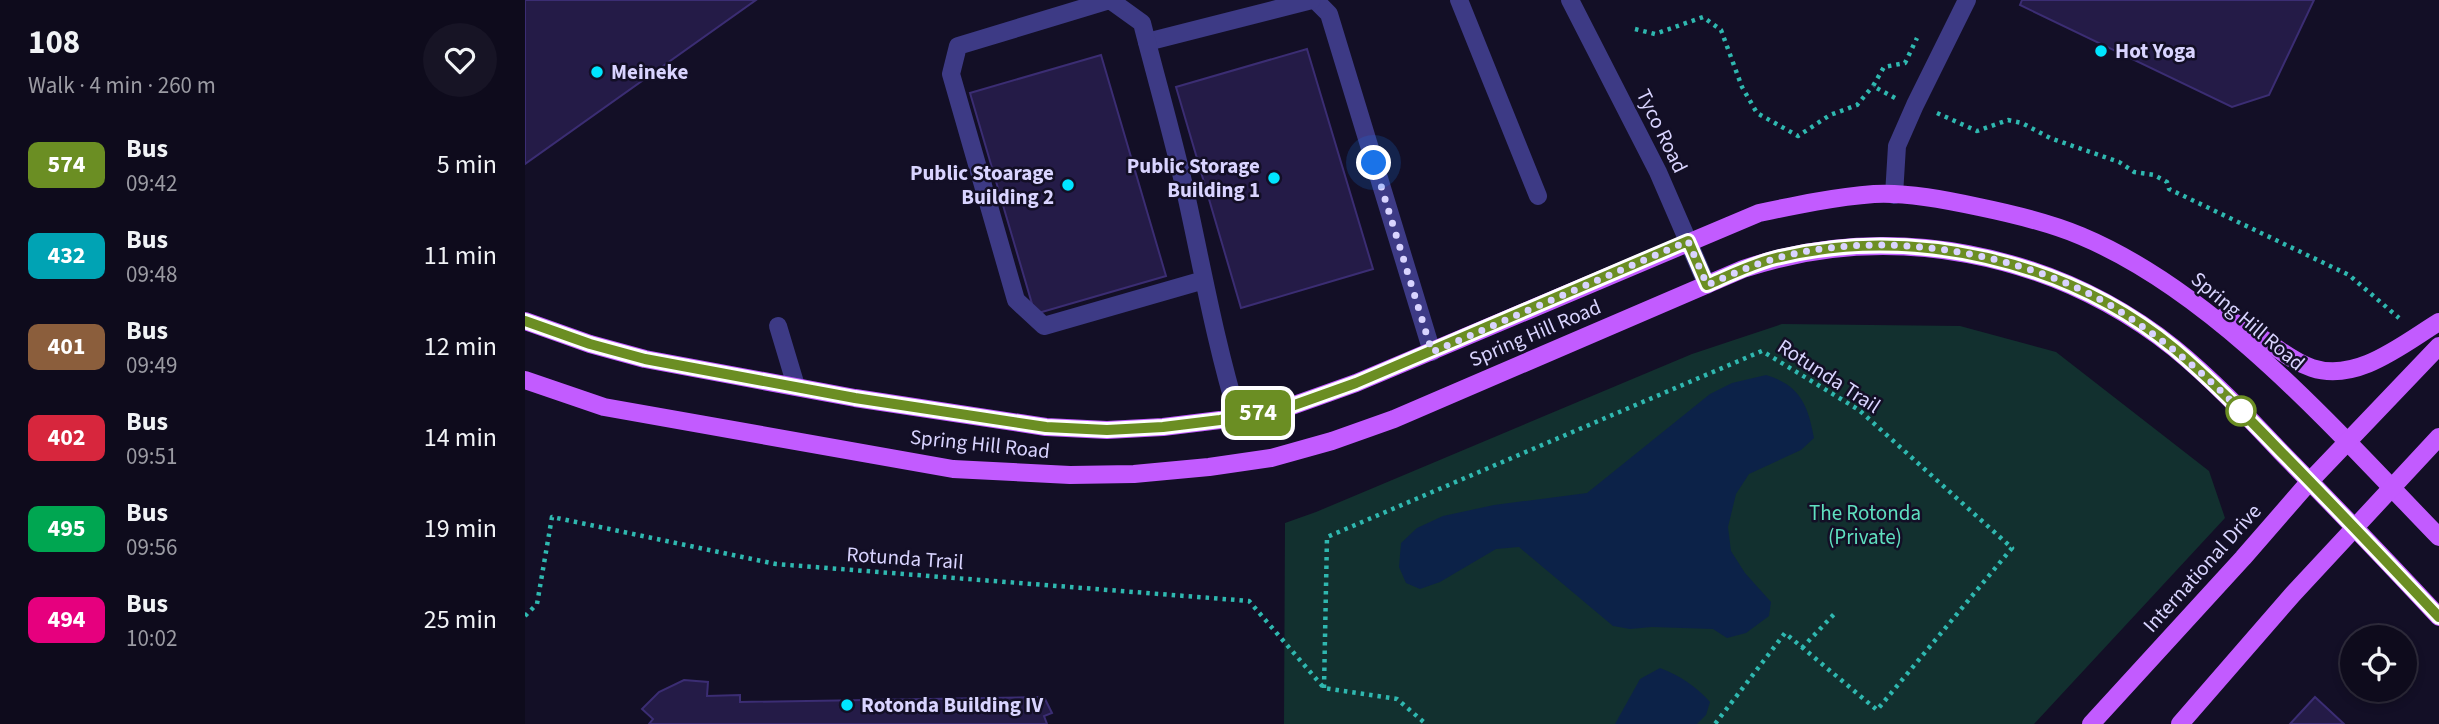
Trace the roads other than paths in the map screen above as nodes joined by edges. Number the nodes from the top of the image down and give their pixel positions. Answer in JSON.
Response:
{"nodes":[{"id":1,"x":1313,"y":0,"type":"edge"},
{"id":2,"x":1459,"y":0,"type":"edge"},
{"id":3,"x":1570,"y":0,"type":"edge"},
{"id":4,"x":1967,"y":0,"type":"edge"},
{"id":5,"x":1147,"y":42,"type":"junction"},
{"id":6,"x":1894,"y":195,"type":"junction"},
{"id":7,"x":1538,"y":196,"type":"dead end"},
{"id":8,"x":1688,"y":241,"type":"junction"},
{"id":9,"x":1204,"y":280,"type":"junction"},
{"id":10,"x":1707,"y":285,"type":"junction"},
{"id":11,"x":2187,"y":296,"type":"junction"},
{"id":12,"x":525,"y":321,"type":"edge"},
{"id":13,"x":2439,"y":322,"type":"edge"},
{"id":14,"x":778,"y":326,"type":"dead end"},
{"id":15,"x":2439,"y":346,"type":"edge"},
{"id":16,"x":1432,"y":352,"type":"junction"},
{"id":17,"x":525,"y":380,"type":"edge"},
{"id":18,"x":796,"y":386,"type":"junction"},
{"id":19,"x":1238,"y":417,"type":"junction"},
{"id":20,"x":2439,"y":437,"type":"edge"},
{"id":21,"x":2347,"y":442,"type":"junction"},
{"id":22,"x":2310,"y":481,"type":"junction"},
{"id":23,"x":2391,"y":488,"type":"junction"},
{"id":24,"x":2354,"y":526,"type":"junction"},
{"id":25,"x":2439,"y":537,"type":"edge"},
{"id":26,"x":2439,"y":617,"type":"edge"},
{"id":27,"x":2091,"y":724,"type":"edge"},
{"id":28,"x":2179,"y":724,"type":"edge"}],
"edges":[{"from":1,"to":5,"type":"street"},
{"from":1,"to":16,"type":"street"},
{"from":2,"to":7,"type":"street"},
{"from":3,"to":8,"type":"street","name":"Tyco Road"},
{"from":4,"to":6,"type":"street"},
{"from":5,"to":9,"type":"street"},
{"from":5,"to":9,"type":"street"},
{"from":6,"to":8,"type":"main road","name":"Spring Hill Road"},
{"from":6,"to":11,"type":"main road","name":"Spring Hill Road"},
{"from":8,"to":10,"type":"street","name":"Tyco Road"},
{"from":8,"to":16,"type":"main road","name":"Spring Hill Road"},
{"from":9,"to":19,"type":"street"},
{"from":10,"to":17,"type":"main road","name":"Spring Hill Road"},
{"from":10,"to":22,"type":"main road","name":"Spring Hill Road"},
{"from":11,"to":13,"type":"main road"},
{"from":11,"to":21,"type":"main road","name":"Spring Hill Road"},
{"from":12,"to":18,"type":"main road","name":"Spring Hill Road"},
{"from":14,"to":18,"type":"street"},
{"from":15,"to":21,"type":"main road"},
{"from":16,"to":19,"type":"main road","name":"Spring Hill Road"},
{"from":18,"to":19,"type":"main road","name":"Spring Hill Road"},
{"from":20,"to":23,"type":"main road"},
{"from":21,"to":22,"type":"main road","name":"International Drive"},
{"from":21,"to":23,"type":"main road","name":"Spring Hill Road"},
{"from":22,"to":24,"type":"main road","name":"Spring Hill Road"},
{"from":22,"to":27,"type":"main road","name":"International Drive"},
{"from":23,"to":24,"type":"main road"},
{"from":23,"to":25,"type":"main road","name":"Spring Hill Road"},
{"from":24,"to":26,"type":"main road","name":"Spring Hill Road"},
{"from":24,"to":28,"type":"main road"}]}
